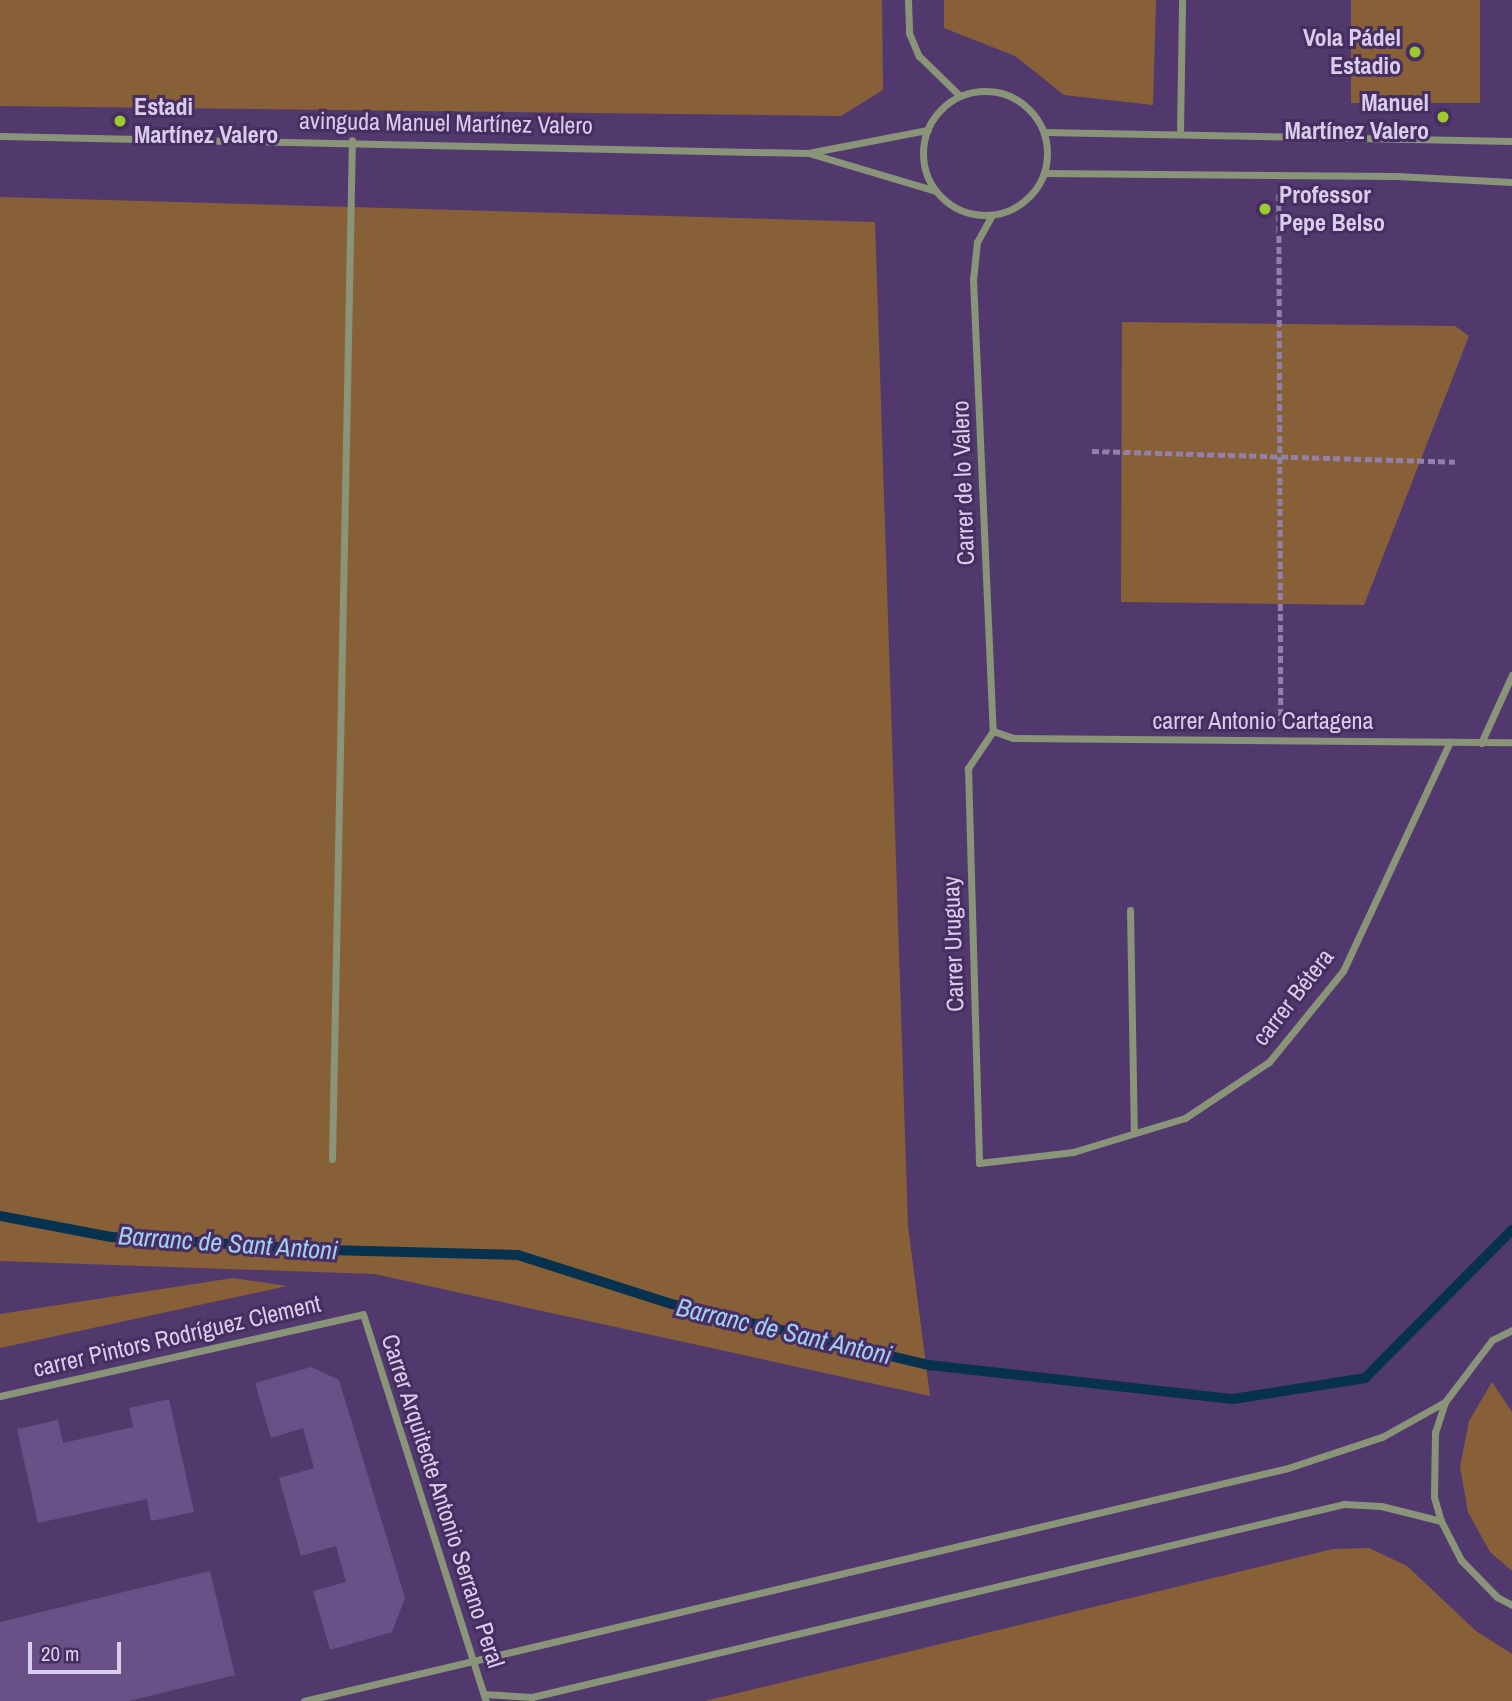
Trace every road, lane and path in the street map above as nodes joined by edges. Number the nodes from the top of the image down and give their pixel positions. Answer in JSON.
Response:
{"nodes":[{"id":1,"x":908,"y":0,"type":"edge"},
{"id":2,"x":1182,"y":0,"type":"edge"},
{"id":3,"x":960,"y":96,"type":"junction"},
{"id":4,"x":928,"y":130,"type":"junction"},
{"id":5,"x":1044,"y":132,"type":"junction"},
{"id":6,"x":1180,"y":133,"type":"junction"},
{"id":7,"x":0,"y":136,"type":"edge"},
{"id":8,"x":352,"y":140,"type":"junction"},
{"id":9,"x":1512,"y":141,"type":"edge"},
{"id":10,"x":807,"y":153,"type":"junction"},
{"id":11,"x":1044,"y":173,"type":"junction"},
{"id":12,"x":1279,"y":175,"type":"junction"},
{"id":13,"x":1512,"y":182,"type":"edge"},
{"id":14,"x":936,"y":191,"type":"junction"},
{"id":15,"x":992,"y":215,"type":"junction"},
{"id":16,"x":1092,"y":451,"type":"dead end"},
{"id":17,"x":1280,"y":456,"type":"junction"},
{"id":18,"x":1455,"y":461,"type":"dead end"},
{"id":19,"x":1512,"y":676,"type":"edge"},
{"id":20,"x":993,"y":731,"type":"junction"},
{"id":21,"x":1281,"y":739,"type":"junction"},
{"id":22,"x":1450,"y":741,"type":"junction"},
{"id":23,"x":1512,"y":742,"type":"edge"},
{"id":24,"x":1481,"y":743,"type":"junction"},
{"id":25,"x":1130,"y":910,"type":"dead end"},
{"id":26,"x":1134,"y":1133,"type":"junction"},
{"id":27,"x":331,"y":1159,"type":"dead end"},
{"id":28,"x":979,"y":1163,"type":"joint"},
{"id":29,"x":363,"y":1314,"type":"joint"},
{"id":30,"x":1512,"y":1330,"type":"edge"},
{"id":31,"x":0,"y":1396,"type":"edge"},
{"id":32,"x":1445,"y":1402,"type":"junction"},
{"id":33,"x":1441,"y":1521,"type":"junction"},
{"id":34,"x":1512,"y":1605,"type":"edge"},
{"id":35,"x":475,"y":1663,"type":"junction"},
{"id":36,"x":562,"y":1689,"type":"junction"},
{"id":37,"x":485,"y":1698,"type":"edge"},
{"id":38,"x":304,"y":1701,"type":"edge"},
{"id":39,"x":552,"y":1701,"type":"edge"}],
"edges":[{"from":1,"to":3,"type":"street"},
{"from":2,"to":6,"type":"street"},
{"from":3,"to":4,"type":"street"},
{"from":3,"to":5,"type":"street"},
{"from":4,"to":10,"type":"street","name":"avinguda Manuel Martínez Valero"},
{"from":4,"to":14,"type":"street"},
{"from":5,"to":6,"type":"street"},
{"from":5,"to":11,"type":"street"},
{"from":6,"to":9,"type":"street"},
{"from":7,"to":8,"type":"street","name":"avinguda Manuel Martínez Valero"},
{"from":8,"to":10,"type":"street","name":"avinguda Manuel Martínez Valero"},
{"from":8,"to":27,"type":"street"},
{"from":10,"to":14,"type":"street","name":"avinguda Manuel Martínez Valero"},
{"from":11,"to":12,"type":"street"},
{"from":11,"to":15,"type":"street"},
{"from":12,"to":13,"type":"street"},
{"from":12,"to":17,"type":"path"},
{"from":14,"to":15,"type":"street"},
{"from":15,"to":20,"type":"street","name":"Carrer de lo Valero"},
{"from":16,"to":17,"type":"path"},
{"from":17,"to":18,"type":"path"},
{"from":17,"to":21,"type":"path"},
{"from":19,"to":24,"type":"street"},
{"from":20,"to":21,"type":"street","name":"carrer Antonio Cartagena"},
{"from":20,"to":28,"type":"street","name":"Carrer Uruguay"},
{"from":21,"to":22,"type":"street","name":"carrer Antonio Cartagena"},
{"from":22,"to":24,"type":"street","name":"carrer Antonio Cartagena"},
{"from":22,"to":26,"type":"street","name":"carrer Bétera"},
{"from":23,"to":24,"type":"street","name":"carrer Antonio Cartagena"},
{"from":25,"to":26,"type":"street"},
{"from":26,"to":28,"type":"street","name":"carrer Bétera"},
{"from":29,"to":31,"type":"street","name":"carrer Pintors Rodríguez Clement"},
{"from":29,"to":35,"type":"street","name":"Carrer Arquitecte Antonio Serrano Peral"},
{"from":30,"to":32,"type":"street"},
{"from":32,"to":33,"type":"street"},
{"from":32,"to":35,"type":"street"},
{"from":33,"to":34,"type":"street"},
{"from":33,"to":36,"type":"street"},
{"from":35,"to":37,"type":"street","name":"Carrer Arquitecte Antonio Serrano Peral"},
{"from":35,"to":38,"type":"street"},
{"from":36,"to":37,"type":"street"},
{"from":36,"to":39,"type":"street"}]}
